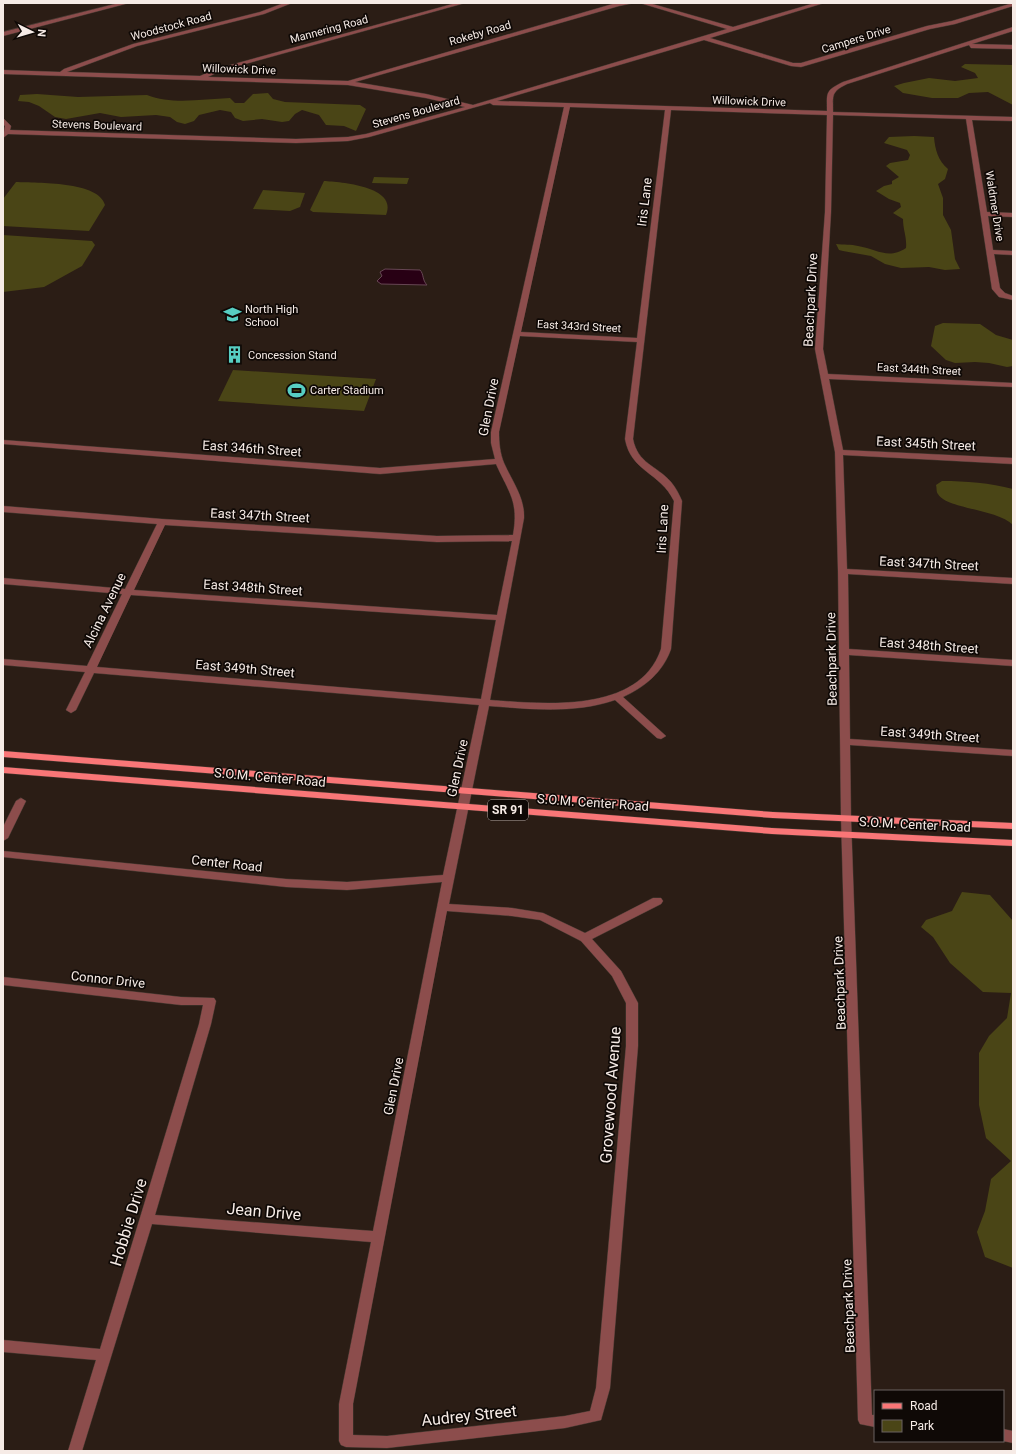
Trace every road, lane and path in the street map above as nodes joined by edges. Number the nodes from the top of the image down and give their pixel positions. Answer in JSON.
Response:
{"nodes":[{"id":1,"x":126,"y":3,"type":"edge"},
{"id":2,"x":289,"y":3,"type":"edge"},
{"id":3,"x":462,"y":3,"type":"edge"},
{"id":4,"x":632,"y":3,"type":"edge"},
{"id":5,"x":643,"y":3,"type":"edge"},
{"id":6,"x":819,"y":3,"type":"edge"},
{"id":7,"x":619,"y":4,"type":"edge"},
{"id":8,"x":1013,"y":4,"type":"edge"},
{"id":9,"x":734,"y":29,"type":"junction"},
{"id":10,"x":1013,"y":29,"type":"edge"},
{"id":11,"x":3,"y":34,"type":"edge"},
{"id":12,"x":704,"y":38,"type":"junction"},
{"id":13,"x":963,"y":45,"type":"junction"},
{"id":14,"x":1013,"y":47,"type":"edge"},
{"id":15,"x":3,"y":72,"type":"edge"},
{"id":16,"x":61,"y":74,"type":"junction"},
{"id":17,"x":202,"y":78,"type":"junction"},
{"id":18,"x":348,"y":83,"type":"junction"},
{"id":19,"x":485,"y":103,"type":"junction"},
{"id":20,"x":567,"y":106,"type":"junction"},
{"id":21,"x":472,"y":107,"type":"junction"},
{"id":22,"x":668,"y":109,"type":"junction"},
{"id":23,"x":830,"y":113,"type":"junction"},
{"id":24,"x":970,"y":118,"type":"junction"},
{"id":25,"x":1013,"y":119,"type":"edge"},
{"id":26,"x":3,"y":120,"type":"edge"},
{"id":27,"x":5,"y":134,"type":"edge"},
{"id":28,"x":985,"y":214,"type":"junction"},
{"id":29,"x":1013,"y":216,"type":"edge"},
{"id":30,"x":991,"y":252,"type":"junction"},
{"id":31,"x":1013,"y":253,"type":"edge"},
{"id":32,"x":1013,"y":298,"type":"edge"},
{"id":33,"x":517,"y":334,"type":"junction"},
{"id":34,"x":641,"y":340,"type":"junction"},
{"id":35,"x":824,"y":376,"type":"junction"},
{"id":36,"x":1013,"y":385,"type":"edge"},
{"id":37,"x":3,"y":442,"type":"edge"},
{"id":38,"x":838,"y":452,"type":"junction"},
{"id":39,"x":498,"y":461,"type":"junction"},
{"id":40,"x":1013,"y":461,"type":"edge"},
{"id":41,"x":3,"y":509,"type":"edge"},
{"id":42,"x":162,"y":522,"type":"junction"},
{"id":43,"x":516,"y":538,"type":"junction"},
{"id":44,"x":843,"y":571,"type":"junction"},
{"id":45,"x":3,"y":581,"type":"edge"},
{"id":46,"x":1013,"y":581,"type":"edge"},
{"id":47,"x":128,"y":592,"type":"junction"},
{"id":48,"x":501,"y":618,"type":"junction"},
{"id":49,"x":844,"y":652,"type":"junction"},
{"id":50,"x":3,"y":662,"type":"edge"},
{"id":51,"x":1013,"y":663,"type":"edge"},
{"id":52,"x":90,"y":670,"type":"junction"},
{"id":53,"x":616,"y":696,"type":"junction"},
{"id":54,"x":485,"y":702,"type":"junction"},
{"id":55,"x":72,"y":710,"type":"dead end"},
{"id":56,"x":660,"y":736,"type":"dead end"},
{"id":57,"x":846,"y":742,"type":"junction"},
{"id":58,"x":1013,"y":753,"type":"edge"},
{"id":59,"x":3,"y":754,"type":"edge"},
{"id":60,"x":3,"y":770,"type":"edge"},
{"id":61,"x":466,"y":791,"type":"junction"},
{"id":62,"x":21,"y":800,"type":"dead end"},
{"id":63,"x":463,"y":807,"type":"junction"},
{"id":64,"x":846,"y":818,"type":"junction"},
{"id":65,"x":1013,"y":826,"type":"edge"},
{"id":66,"x":848,"y":834,"type":"junction"},
{"id":67,"x":3,"y":838,"type":"edge"},
{"id":68,"x":1013,"y":843,"type":"edge"},
{"id":69,"x":3,"y":854,"type":"edge"},
{"id":70,"x":448,"y":878,"type":"junction"},
{"id":71,"x":657,"y":902,"type":"dead end"},
{"id":72,"x":444,"y":907,"type":"junction"},
{"id":73,"x":585,"y":938,"type":"junction"},
{"id":74,"x":3,"y":981,"type":"edge"},
{"id":75,"x":210,"y":1001,"type":"joint"},
{"id":76,"x":147,"y":1219,"type":"junction"},
{"id":77,"x":378,"y":1237,"type":"junction"},
{"id":78,"x":3,"y":1346,"type":"edge"},
{"id":79,"x":104,"y":1355,"type":"junction"},
{"id":80,"x":596,"y":1416,"type":"joint"},
{"id":81,"x":870,"y":1420,"type":"edge"},
{"id":82,"x":346,"y":1441,"type":"joint"},
{"id":83,"x":75,"y":1451,"type":"edge"}],
"edges":[{"from":1,"to":11,"type":"street"},
{"from":2,"to":16,"type":"street","name":"Woodstock Road"},
{"from":3,"to":17,"type":"street","name":"Mannering Road"},
{"from":4,"to":7,"type":"street","name":"Rokeby Road"},
{"from":5,"to":9,"type":"street"},
{"from":6,"to":9,"type":"street","name":"Stevens Boulevard"},
{"from":7,"to":18,"type":"street","name":"Rokeby Road"},
{"from":8,"to":12,"type":"street","name":"Campers Drive"},
{"from":9,"to":12,"type":"street","name":"Stevens Boulevard"},
{"from":10,"to":13,"type":"street","name":"Beachpark Drive"},
{"from":12,"to":19,"type":"street","name":"Stevens Boulevard"},
{"from":13,"to":14,"type":"street"},
{"from":13,"to":23,"type":"street","name":"Beachpark Drive"},
{"from":15,"to":16,"type":"street","name":"Willowick Drive"},
{"from":16,"to":17,"type":"street","name":"Willowick Drive"},
{"from":17,"to":18,"type":"street","name":"Willowick Drive"},
{"from":18,"to":21,"type":"street","name":"Willowick Drive"},
{"from":19,"to":20,"type":"street","name":"Willowick Drive"},
{"from":19,"to":21,"type":"street","name":"Stevens Boulevard"},
{"from":20,"to":22,"type":"street","name":"Willowick Drive"},
{"from":20,"to":33,"type":"street","name":"Glen Drive"},
{"from":21,"to":27,"type":"street","name":"Stevens Boulevard"},
{"from":22,"to":23,"type":"street","name":"Willowick Drive"},
{"from":22,"to":34,"type":"street","name":"Iris Lane"},
{"from":23,"to":24,"type":"street","name":"Willowick Drive"},
{"from":23,"to":35,"type":"street","name":"Beachpark Drive"},
{"from":24,"to":25,"type":"street","name":"Willowick Drive"},
{"from":24,"to":28,"type":"street","name":"Waldmer Drive"},
{"from":26,"to":27,"type":"street"},
{"from":28,"to":29,"type":"street"},
{"from":28,"to":30,"type":"street","name":"Waldmer Drive"},
{"from":30,"to":31,"type":"street"},
{"from":30,"to":32,"type":"street","name":"Waldmer Drive"},
{"from":33,"to":34,"type":"street","name":"East 343rd Street"},
{"from":33,"to":39,"type":"street","name":"Glen Drive"},
{"from":34,"to":53,"type":"street","name":"Iris Lane"},
{"from":35,"to":36,"type":"street","name":"East 344th Street"},
{"from":35,"to":38,"type":"street","name":"Beachpark Drive"},
{"from":37,"to":39,"type":"street","name":"East 346th Street"},
{"from":38,"to":40,"type":"street","name":"East 345th Street"},
{"from":38,"to":44,"type":"street","name":"Beachpark Drive"},
{"from":39,"to":43,"type":"street","name":"Glen Drive"},
{"from":41,"to":42,"type":"street","name":"East 347th Street"},
{"from":42,"to":43,"type":"street","name":"East 347th Street"},
{"from":42,"to":47,"type":"street","name":"Alcina Avenue"},
{"from":43,"to":48,"type":"street","name":"Glen Drive"},
{"from":44,"to":46,"type":"street","name":"East 347th Street"},
{"from":44,"to":49,"type":"street","name":"Beachpark Drive"},
{"from":45,"to":47,"type":"street","name":"East 348th Street"},
{"from":47,"to":48,"type":"street","name":"East 348th Street"},
{"from":47,"to":52,"type":"street","name":"Alcina Avenue"},
{"from":48,"to":54,"type":"street","name":"Glen Drive"},
{"from":49,"to":51,"type":"street","name":"East 348th Street"},
{"from":49,"to":57,"type":"street","name":"Beachpark Drive"},
{"from":50,"to":52,"type":"street","name":"East 349th Street"},
{"from":52,"to":54,"type":"street","name":"East 349th Street"},
{"from":52,"to":55,"type":"street","name":"Alcina Avenue"},
{"from":53,"to":54,"type":"street","name":"Iris Lane"},
{"from":53,"to":56,"type":"street"},
{"from":54,"to":61,"type":"street","name":"Glen Drive"},
{"from":57,"to":58,"type":"street","name":"East 349th Street"},
{"from":57,"to":64,"type":"street","name":"Beachpark Drive"},
{"from":59,"to":61,"type":"main road","name":"S.O.M. Center Road","number":"SR 91"},
{"from":60,"to":63,"type":"main road","name":"S.O.M. Center Road","number":"SR 91"},
{"from":61,"to":63,"type":"street","name":"Glen Drive"},
{"from":61,"to":64,"type":"main road","name":"S.O.M. Center Road","number":"SR 91"},
{"from":62,"to":67,"type":"street"},
{"from":63,"to":66,"type":"main road","name":"S.O.M. Center Road","number":"SR 91"},
{"from":63,"to":70,"type":"street","name":"Glen Drive"},
{"from":64,"to":65,"type":"main road","name":"S.O.M. Center Road","number":"SR 91"},
{"from":64,"to":66,"type":"street","name":"Beachpark Drive"},
{"from":66,"to":68,"type":"main road","name":"S.O.M. Center Road","number":"SR 91"},
{"from":66,"to":81,"type":"street","name":"Beachpark Drive"},
{"from":69,"to":70,"type":"street","name":"Center Road"},
{"from":70,"to":72,"type":"street","name":"Glen Drive"},
{"from":71,"to":73,"type":"street"},
{"from":72,"to":73,"type":"street","name":"Grovewood Avenue"},
{"from":72,"to":77,"type":"street","name":"Glen Drive"},
{"from":73,"to":80,"type":"street","name":"Grovewood Avenue"},
{"from":74,"to":75,"type":"street","name":"Connor Drive"},
{"from":75,"to":76,"type":"street","name":"Hobbie Drive"},
{"from":76,"to":77,"type":"street","name":"Jean Drive"},
{"from":76,"to":79,"type":"street","name":"Hobbie Drive"},
{"from":77,"to":82,"type":"street","name":"Glen Drive"},
{"from":78,"to":79,"type":"street"},
{"from":79,"to":83,"type":"street","name":"Hobbie Drive"},
{"from":80,"to":82,"type":"street","name":"Audrey Street"}]}
